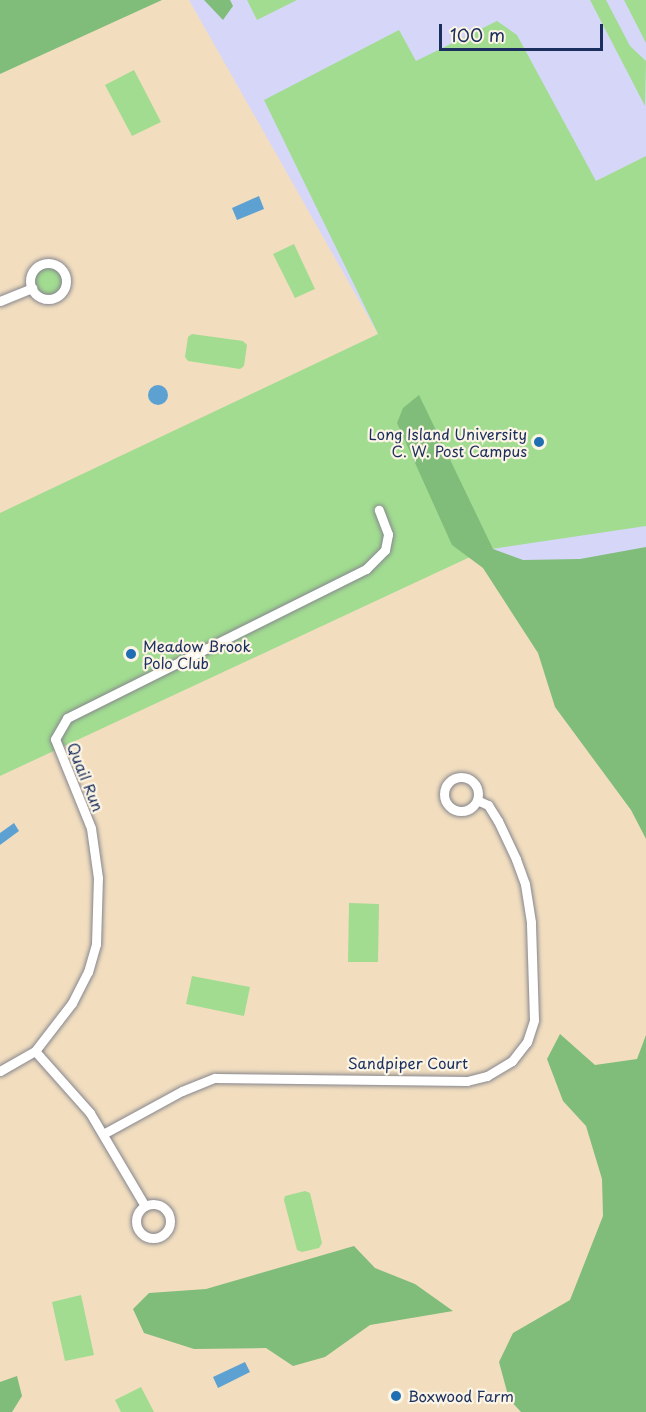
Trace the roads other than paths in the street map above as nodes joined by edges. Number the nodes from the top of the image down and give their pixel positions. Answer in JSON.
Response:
{"nodes":[{"id":1,"x":32,"y":288,"type":"dead end"},
{"id":2,"x":0,"y":301,"type":"edge"},
{"id":3,"x":378,"y":510,"type":"dead end"},
{"id":4,"x":477,"y":800,"type":"dead end"},
{"id":5,"x":35,"y":1052,"type":"junction"},
{"id":6,"x":0,"y":1071,"type":"edge"},
{"id":7,"x":103,"y":1134,"type":"junction"},
{"id":8,"x":146,"y":1206,"type":"dead end"}],
"edges":[{"from":1,"to":2,"type":"street"},
{"from":3,"to":5,"type":"street","name":"Quail Run"},
{"from":4,"to":7,"type":"street","name":"Sandpiper Court"},
{"from":5,"to":6,"type":"street","name":"Quail Run"},
{"from":5,"to":7,"type":"street"},
{"from":7,"to":8,"type":"street"}]}
